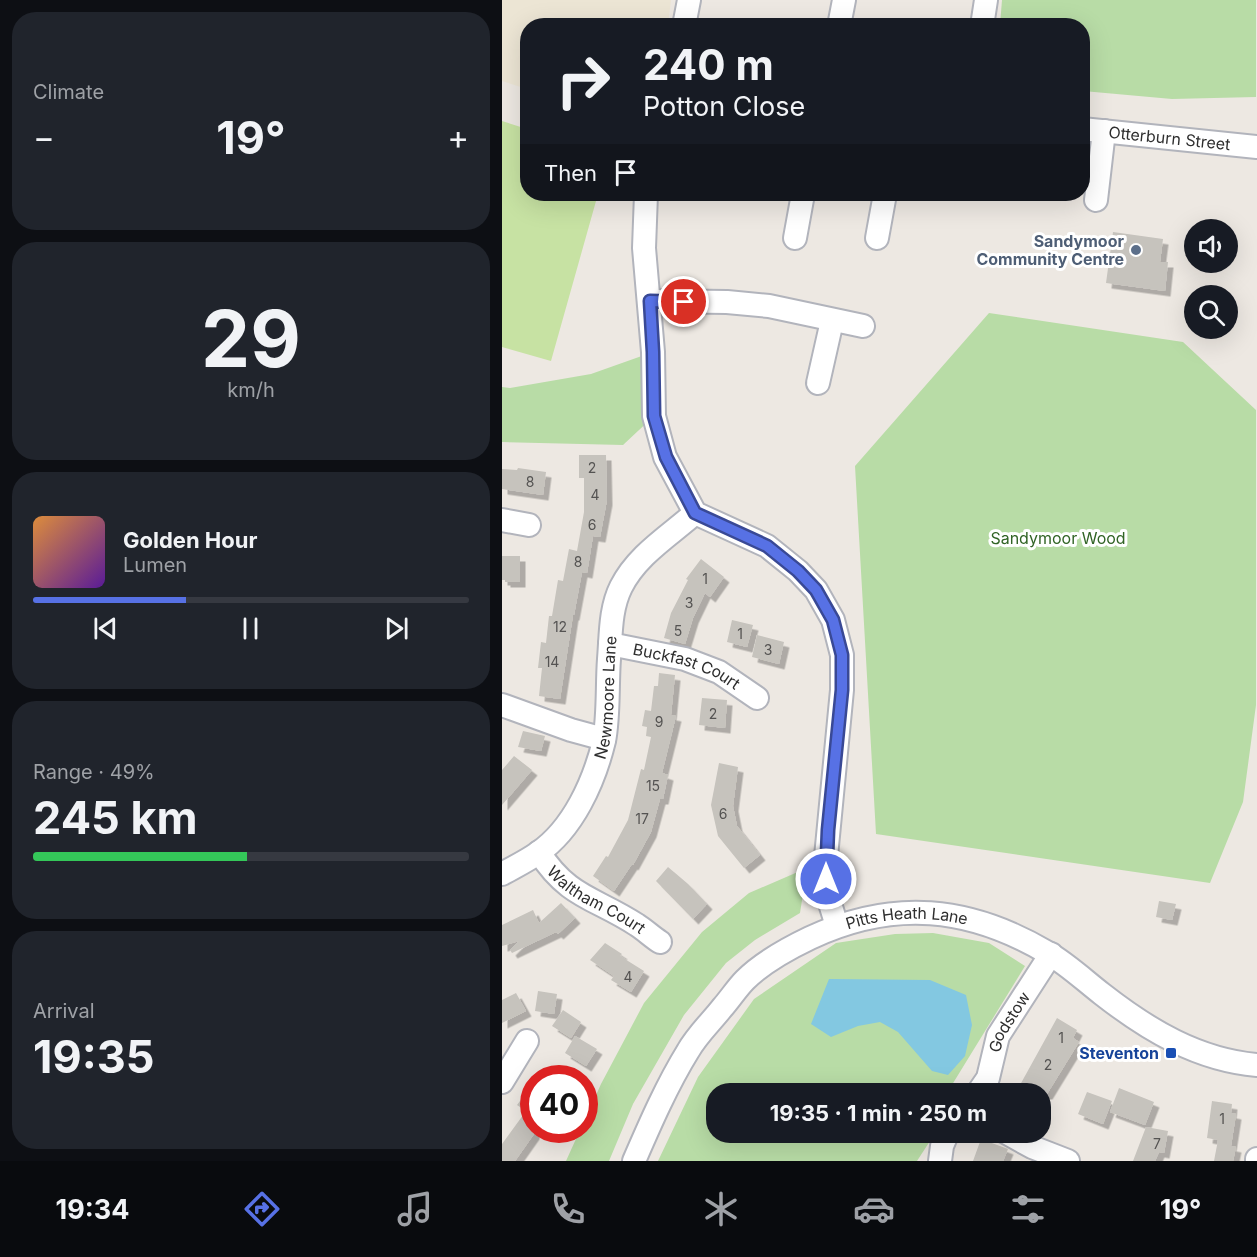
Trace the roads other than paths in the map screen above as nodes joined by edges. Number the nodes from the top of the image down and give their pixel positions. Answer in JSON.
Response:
{"nodes":[{"id":1,"x":689,"y":0,"type":"edge"},
{"id":2,"x":844,"y":0,"type":"edge"},
{"id":3,"x":986,"y":0,"type":"edge"},
{"id":4,"x":686,"y":18,"type":"edge"},
{"id":5,"x":841,"y":18,"type":"edge"},
{"id":6,"x":983,"y":18,"type":"edge"},
{"id":7,"x":1093,"y":130,"type":"edge"},
{"id":8,"x":1256,"y":147,"type":"edge"},
{"id":9,"x":1096,"y":200,"type":"dead end"},
{"id":10,"x":646,"y":201,"type":"edge"},
{"id":11,"x":802,"y":201,"type":"edge"},
{"id":12,"x":884,"y":201,"type":"edge"},
{"id":13,"x":795,"y":238,"type":"dead end"},
{"id":14,"x":877,"y":238,"type":"dead end"},
{"id":15,"x":650,"y":301,"type":"junction"},
{"id":16,"x":832,"y":321,"type":"junction"},
{"id":17,"x":864,"y":326,"type":"dead end"},
{"id":18,"x":818,"y":383,"type":"dead end"},
{"id":19,"x":695,"y":513,"type":"junction"},
{"id":20,"x":502,"y":520,"type":"edge"},
{"id":21,"x":529,"y":525,"type":"dead end"},
{"id":22,"x":610,"y":644,"type":"junction"},
{"id":23,"x":757,"y":698,"type":"dead end"},
{"id":24,"x":502,"y":705,"type":"edge"},
{"id":25,"x":604,"y":739,"type":"junction"},
{"id":26,"x":539,"y":852,"type":"junction"},
{"id":27,"x":502,"y":874,"type":"edge"},
{"id":28,"x":837,"y":926,"type":"junction"},
{"id":29,"x":660,"y":942,"type":"dead end"},
{"id":30,"x":1051,"y":954,"type":"junction"},
{"id":31,"x":528,"y":1041,"type":"dead end"},
{"id":32,"x":1256,"y":1065,"type":"edge"},
{"id":33,"x":502,"y":1082,"type":"edge"},
{"id":34,"x":985,"y":1083,"type":"edge"},
{"id":35,"x":943,"y":1143,"type":"edge"},
{"id":36,"x":1025,"y":1143,"type":"edge"},
{"id":37,"x":634,"y":1161,"type":"edge"},
{"id":38,"x":940,"y":1161,"type":"edge"},
{"id":39,"x":1068,"y":1161,"type":"edge"}],
"edges":[{"from":1,"to":4,"type":"street"},
{"from":2,"to":5,"type":"street"},
{"from":3,"to":6,"type":"street"},
{"from":7,"to":8,"type":"street","name":"Otterburn Street"},
{"from":7,"to":9,"type":"street"},
{"from":10,"to":15,"type":"street"},
{"from":11,"to":13,"type":"street"},
{"from":12,"to":14,"type":"street"},
{"from":15,"to":16,"type":"street"},
{"from":15,"to":19,"type":"street"},
{"from":16,"to":17,"type":"street"},
{"from":16,"to":18,"type":"street"},
{"from":19,"to":22,"type":"street","name":"Newmoore Lane"},
{"from":19,"to":28,"type":"street"},
{"from":20,"to":21,"type":"street"},
{"from":22,"to":23,"type":"street","name":"Buckfast Court"},
{"from":22,"to":25,"type":"street","name":"Newmoore Lane"},
{"from":24,"to":25,"type":"street"},
{"from":25,"to":26,"type":"street","name":"Newmoore Lane"},
{"from":26,"to":27,"type":"street","name":"Newmoore Lane"},
{"from":26,"to":29,"type":"street","name":"Waltham Court"},
{"from":28,"to":30,"type":"street","name":"Pitts Heath Lane"},
{"from":28,"to":37,"type":"street","name":"Pitts Heath Lane"},
{"from":30,"to":32,"type":"street","name":"Pitts Heath Lane"},
{"from":30,"to":34,"type":"street","name":"Godstow"},
{"from":31,"to":33,"type":"street"},
{"from":35,"to":38,"type":"street"},
{"from":36,"to":39,"type":"street"}]}
